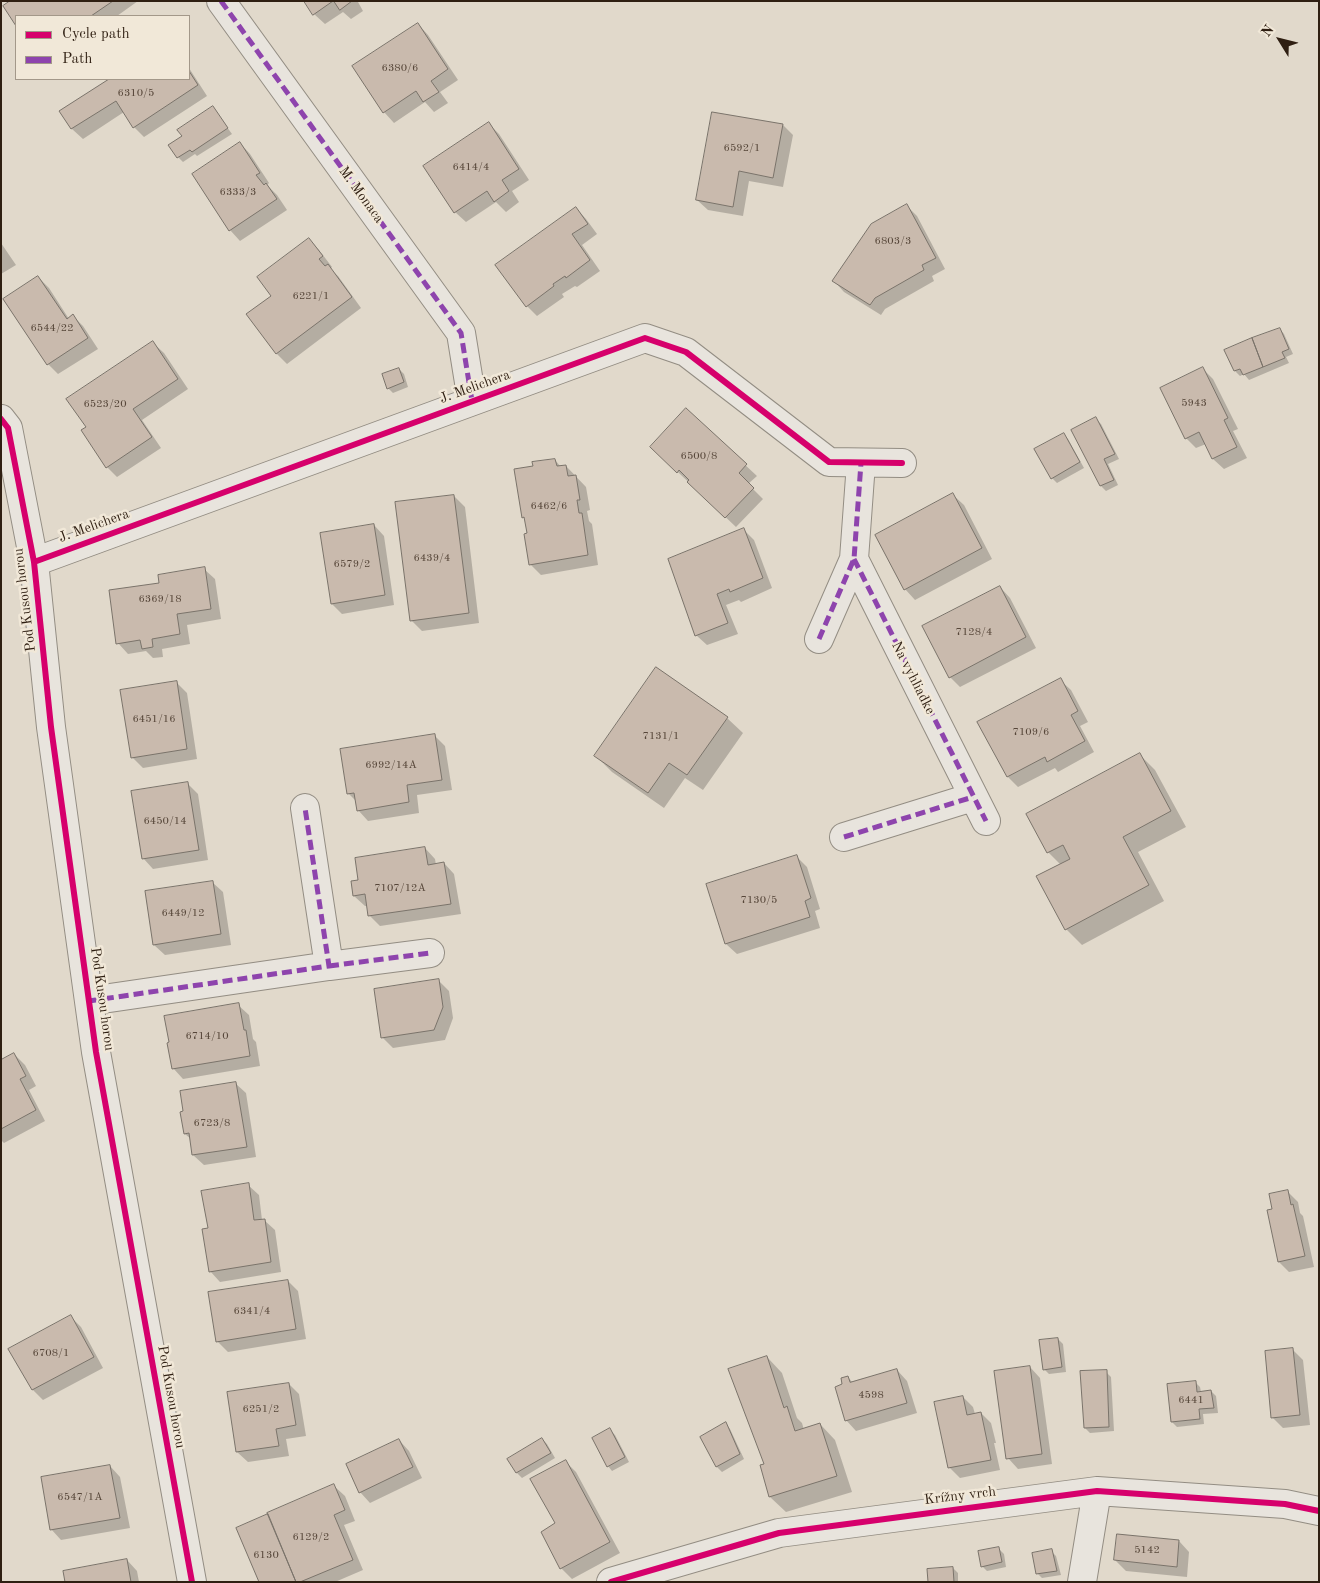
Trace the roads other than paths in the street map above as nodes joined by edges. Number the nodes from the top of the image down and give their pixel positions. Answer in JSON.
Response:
{"nodes":[{"id":1,"x":221,"y":1,"type":"edge"},
{"id":2,"x":472,"y":401,"type":"junction"},
{"id":3,"x":1,"y":418,"type":"edge"},
{"id":4,"x":861,"y":463,"type":"junction"},
{"id":5,"x":902,"y":463,"type":"dead end"},
{"id":6,"x":854,"y":559,"type":"junction"},
{"id":7,"x":34,"y":562,"type":"junction"},
{"id":8,"x":819,"y":639,"type":"dead end"},
{"id":9,"x":973,"y":797,"type":"junction"},
{"id":10,"x":305,"y":808,"type":"dead end"},
{"id":11,"x":986,"y":820,"type":"dead end"},
{"id":12,"x":844,"y":837,"type":"dead end"},
{"id":13,"x":430,"y":953,"type":"dead end"},
{"id":14,"x":328,"y":966,"type":"junction"},
{"id":15,"x":89,"y":1001,"type":"junction"},
{"id":16,"x":1097,"y":1491,"type":"junction"},
{"id":17,"x":1319,"y":1511,"type":"edge"},
{"id":18,"x":192,"y":1582,"type":"edge"},
{"id":19,"x":611,"y":1582,"type":"edge"},
{"id":20,"x":1082,"y":1582,"type":"edge"}],
"edges":[{"from":1,"to":2,"type":"street","name":"M. Monaca"},
{"from":2,"to":4,"type":"street","name":"J. Melichera"},
{"from":2,"to":7,"type":"street","name":"J. Melichera"},
{"from":3,"to":7,"type":"street","name":"Pod Kusou horou"},
{"from":4,"to":5,"type":"street","name":"J. Melichera"},
{"from":4,"to":6,"type":"street"},
{"from":6,"to":8,"type":"street"},
{"from":6,"to":9,"type":"street","name":"Na vyhliadke"},
{"from":7,"to":15,"type":"street","name":"Pod Kusou horou"},
{"from":9,"to":11,"type":"street","name":"Na vyhliadke"},
{"from":9,"to":12,"type":"street"},
{"from":10,"to":14,"type":"street"},
{"from":13,"to":14,"type":"street","name":"Pod Kusou horou"},
{"from":14,"to":15,"type":"street","name":"Pod Kusou horou"},
{"from":15,"to":18,"type":"street","name":"Pod Kusou horou"},
{"from":16,"to":17,"type":"street","name":"Krížny vrch"},
{"from":16,"to":19,"type":"street","name":"Krížny vrch"},
{"from":16,"to":20,"type":"street"}]}
